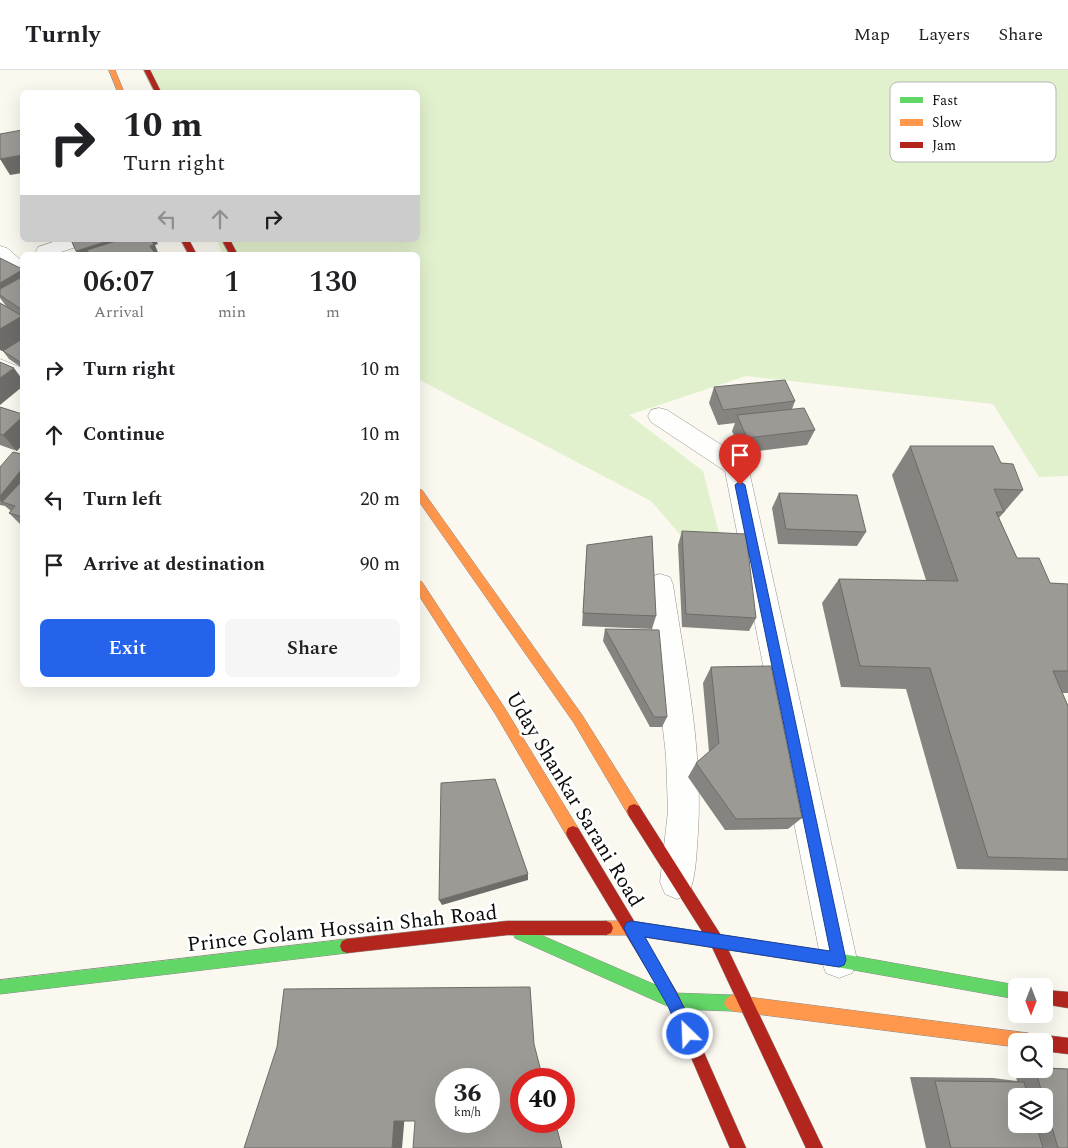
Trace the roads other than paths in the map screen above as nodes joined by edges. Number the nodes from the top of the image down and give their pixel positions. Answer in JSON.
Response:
{"nodes":[{"id":1,"x":112,"y":70,"type":"edge"},
{"id":2,"x":147,"y":70,"type":"edge"},
{"id":3,"x":120,"y":90,"type":"edge"},
{"id":4,"x":157,"y":90,"type":"edge"},
{"id":5,"x":72,"y":242,"type":"edge"},
{"id":6,"x":45,"y":251,"type":"dead end"},
{"id":7,"x":0,"y":252,"type":"edge"},
{"id":8,"x":20,"y":268,"type":"edge"},
{"id":9,"x":0,"y":366,"type":"edge"},
{"id":10,"x":20,"y":376,"type":"edge"},
{"id":11,"x":659,"y":416,"type":"dead end"},
{"id":12,"x":420,"y":496,"type":"edge"},
{"id":13,"x":660,"y":585,"type":"dead end"},
{"id":14,"x":420,"y":588,"type":"edge"},
{"id":15,"x":677,"y":882,"type":"junction"},
{"id":16,"x":507,"y":928,"type":"junction"},
{"id":17,"x":631,"y":928,"type":"junction"},
{"id":18,"x":717,"y":942,"type":"junction"},
{"id":19,"x":839,"y":960,"type":"junction"},
{"id":20,"x":0,"y":987,"type":"edge"},
{"id":21,"x":1008,"y":991,"type":"edge"},
{"id":22,"x":1053,"y":998,"type":"edge"},
{"id":23,"x":1068,"y":1000,"type":"edge"},
{"id":24,"x":674,"y":1001,"type":"junction"},
{"id":25,"x":749,"y":1004,"type":"junction"},
{"id":26,"x":1008,"y":1038,"type":"edge"},
{"id":27,"x":1053,"y":1044,"type":"edge"},
{"id":28,"x":1068,"y":1046,"type":"edge"},
{"id":29,"x":738,"y":1148,"type":"edge"},
{"id":30,"x":815,"y":1148,"type":"edge"}],
"edges":[{"from":1,"to":3,"type":"street"},
{"from":2,"to":4,"type":"street"},
{"from":5,"to":6,"type":"street"},
{"from":7,"to":8,"type":"street"},
{"from":9,"to":10,"type":"street"},
{"from":11,"to":19,"type":"street"},
{"from":12,"to":15,"type":"street"},
{"from":13,"to":15,"type":"street"},
{"from":14,"to":17,"type":"street","name":"Uday Shankar Sarani Road"},
{"from":15,"to":18,"type":"street"},
{"from":16,"to":17,"type":"street"},
{"from":16,"to":20,"type":"street","name":"Prince Golam Hossain Shah Road"},
{"from":16,"to":24,"type":"street","name":"Prince Golam Hossain Shah Road"},
{"from":17,"to":18,"type":"street"},
{"from":17,"to":24,"type":"street","name":"Uday Shankar Sarani Road"},
{"from":18,"to":19,"type":"street"},
{"from":18,"to":25,"type":"street"},
{"from":19,"to":21,"type":"street"},
{"from":22,"to":23,"type":"street"},
{"from":24,"to":25,"type":"street"},
{"from":24,"to":29,"type":"street","name":"Uday Shankar Sarani Road"},
{"from":25,"to":26,"type":"street"},
{"from":25,"to":30,"type":"street"},
{"from":27,"to":28,"type":"street"}]}
